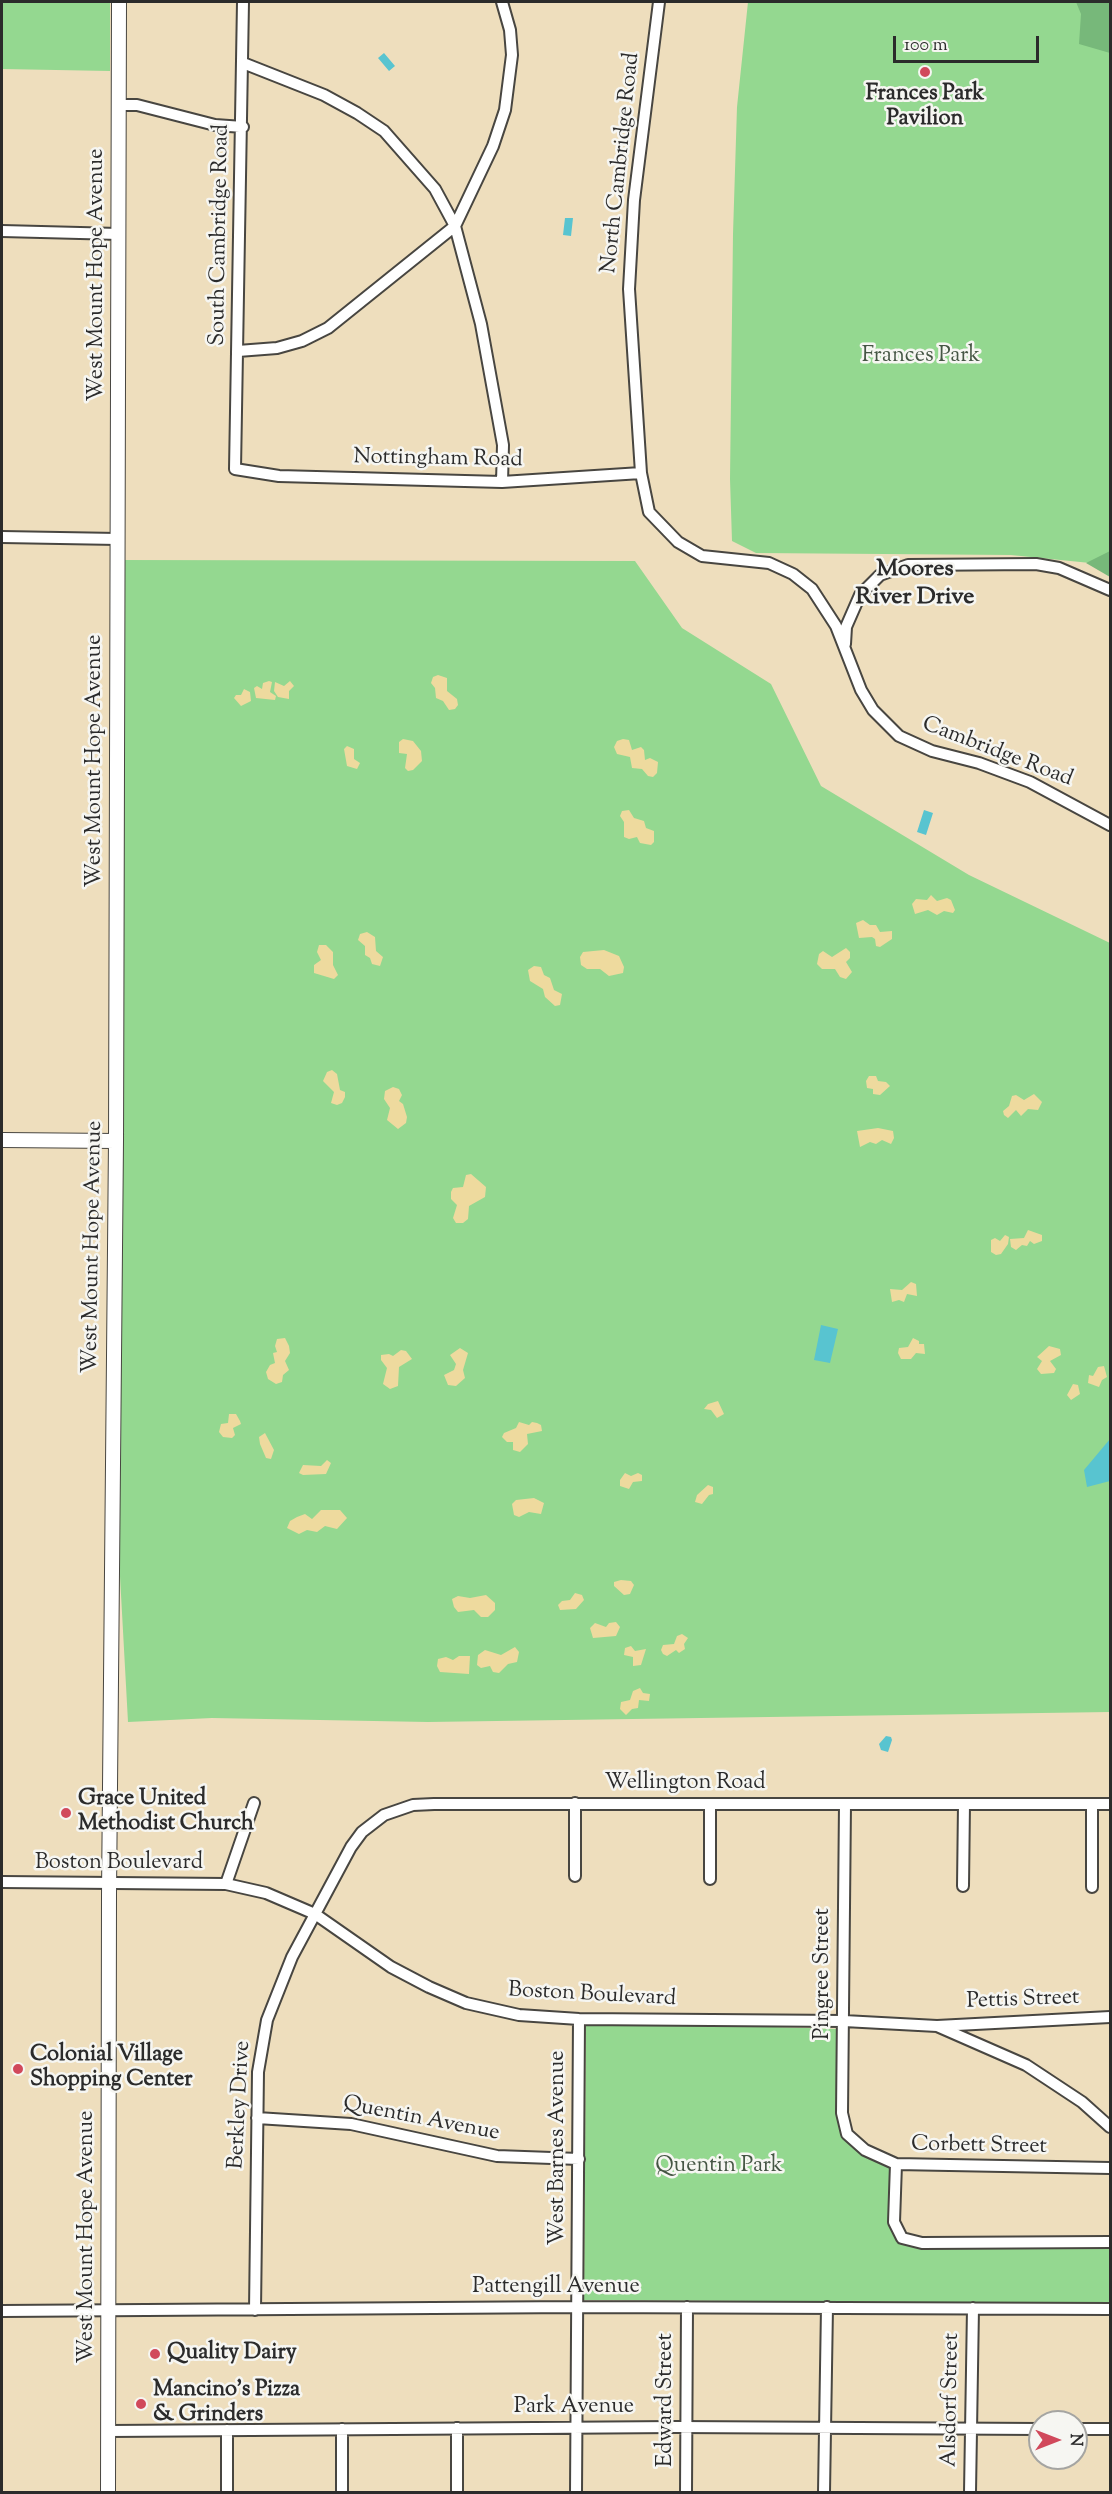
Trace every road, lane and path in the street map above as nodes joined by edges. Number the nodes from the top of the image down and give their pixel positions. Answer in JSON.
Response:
{"nodes":[{"id":1,"x":119,"y":2,"type":"edge"},
{"id":2,"x":243,"y":2,"type":"edge"},
{"id":3,"x":502,"y":2,"type":"edge"},
{"id":4,"x":658,"y":2,"type":"edge"},
{"id":5,"x":243,"y":63,"type":"junction"},
{"id":6,"x":120,"y":105,"type":"junction"},
{"id":7,"x":243,"y":127,"type":"junction"},
{"id":8,"x":455,"y":226,"type":"junction"},
{"id":9,"x":2,"y":231,"type":"edge"},
{"id":10,"x":119,"y":234,"type":"junction"},
{"id":11,"x":238,"y":351,"type":"junction"},
{"id":12,"x":235,"y":469,"type":"joint"},
{"id":13,"x":641,"y":473,"type":"junction"},
{"id":14,"x":502,"y":482,"type":"junction"},
{"id":15,"x":2,"y":537,"type":"edge"},
{"id":16,"x":118,"y":539,"type":"junction"},
{"id":17,"x":1110,"y":590,"type":"edge"},
{"id":18,"x":844,"y":646,"type":"junction"},
{"id":19,"x":1110,"y":825,"type":"edge"},
{"id":20,"x":2,"y":1140,"type":"edge"},
{"id":21,"x":116,"y":1141,"type":"junction"},
{"id":22,"x":254,"y":1803,"type":"dead end"},
{"id":23,"x":575,"y":1803,"type":"junction"},
{"id":24,"x":710,"y":1804,"type":"junction"},
{"id":25,"x":845,"y":1804,"type":"junction"},
{"id":26,"x":964,"y":1804,"type":"junction"},
{"id":27,"x":1092,"y":1804,"type":"junction"},
{"id":28,"x":1110,"y":1804,"type":"edge"},
{"id":29,"x":575,"y":1875,"type":"dead end"},
{"id":30,"x":710,"y":1879,"type":"dead end"},
{"id":31,"x":2,"y":1882,"type":"edge"},
{"id":32,"x":109,"y":1882,"type":"junction"},
{"id":33,"x":226,"y":1884,"type":"junction"},
{"id":34,"x":963,"y":1886,"type":"dead end"},
{"id":35,"x":1092,"y":1887,"type":"dead end"},
{"id":36,"x":315,"y":1914,"type":"junction"},
{"id":37,"x":1110,"y":2017,"type":"edge"},
{"id":38,"x":579,"y":2019,"type":"junction"},
{"id":39,"x":844,"y":2021,"type":"junction"},
{"id":40,"x":937,"y":2026,"type":"junction"},
{"id":41,"x":257,"y":2118,"type":"junction"},
{"id":42,"x":1110,"y":2127,"type":"edge"},
{"id":43,"x":852,"y":2142,"type":"joint"},
{"id":44,"x":579,"y":2159,"type":"junction"},
{"id":45,"x":896,"y":2164,"type":"junction"},
{"id":46,"x":1110,"y":2168,"type":"edge"},
{"id":47,"x":1110,"y":2242,"type":"edge"},
{"id":48,"x":577,"y":2307,"type":"junction"},
{"id":49,"x":687,"y":2307,"type":"junction"},
{"id":50,"x":827,"y":2307,"type":"junction"},
{"id":51,"x":973,"y":2308,"type":"junction"},
{"id":52,"x":108,"y":2310,"type":"junction"},
{"id":53,"x":255,"y":2310,"type":"junction"},
{"id":54,"x":1110,"y":2310,"type":"edge"},
{"id":55,"x":2,"y":2311,"type":"edge"},
{"id":56,"x":576,"y":2427,"type":"junction"},
{"id":57,"x":686,"y":2427,"type":"junction"},
{"id":58,"x":826,"y":2427,"type":"junction"},
{"id":59,"x":457,"y":2428,"type":"junction"},
{"id":60,"x":342,"y":2429,"type":"junction"},
{"id":61,"x":971,"y":2429,"type":"junction"},
{"id":62,"x":1028,"y":2429,"type":"edge"},
{"id":63,"x":1088,"y":2429,"type":"edge"},
{"id":64,"x":1110,"y":2429,"type":"edge"},
{"id":65,"x":227,"y":2430,"type":"junction"},
{"id":66,"x":109,"y":2431,"type":"junction"},
{"id":67,"x":108,"y":2493,"type":"edge"},
{"id":68,"x":227,"y":2493,"type":"edge"},
{"id":69,"x":342,"y":2493,"type":"edge"},
{"id":70,"x":457,"y":2493,"type":"edge"},
{"id":71,"x":576,"y":2493,"type":"edge"},
{"id":72,"x":686,"y":2493,"type":"edge"},
{"id":73,"x":824,"y":2493,"type":"edge"},
{"id":74,"x":970,"y":2493,"type":"edge"}],
"edges":[{"from":1,"to":6,"type":"street","name":"West Mount Hope Avenue"},
{"from":2,"to":5,"type":"street","name":"South Cambridge Road"},
{"from":3,"to":8,"type":"street"},
{"from":4,"to":13,"type":"street","name":"North Cambridge Road"},
{"from":5,"to":7,"type":"street","name":"South Cambridge Road"},
{"from":5,"to":8,"type":"street"},
{"from":6,"to":7,"type":"street"},
{"from":6,"to":10,"type":"street","name":"West Mount Hope Avenue"},
{"from":7,"to":11,"type":"street","name":"South Cambridge Road"},
{"from":8,"to":11,"type":"street"},
{"from":8,"to":14,"type":"street"},
{"from":9,"to":10,"type":"street"},
{"from":10,"to":16,"type":"street","name":"West Mount Hope Avenue"},
{"from":11,"to":12,"type":"street","name":"South Cambridge Road"},
{"from":12,"to":14,"type":"street","name":"Nottingham Road"},
{"from":13,"to":14,"type":"street","name":"Nottingham Road"},
{"from":13,"to":18,"type":"street","name":"North Cambridge Road"},
{"from":15,"to":16,"type":"street"},
{"from":16,"to":21,"type":"street","name":"West Mount Hope Avenue"},
{"from":17,"to":18,"type":"street"},
{"from":18,"to":19,"type":"street","name":"Cambridge Road"},
{"from":20,"to":21,"type":"street"},
{"from":21,"to":32,"type":"street","name":"West Mount Hope Avenue"},
{"from":22,"to":33,"type":"street"},
{"from":23,"to":24,"type":"street","name":"Wellington Road"},
{"from":23,"to":29,"type":"street"},
{"from":23,"to":36,"type":"street","name":"Wellington Road"},
{"from":24,"to":25,"type":"street","name":"Wellington Road"},
{"from":24,"to":30,"type":"street"},
{"from":25,"to":26,"type":"street","name":"Wellington Road"},
{"from":25,"to":39,"type":"street","name":"Pingree Street"},
{"from":26,"to":27,"type":"street","name":"Wellington Road"},
{"from":26,"to":34,"type":"street"},
{"from":27,"to":28,"type":"street","name":"Wellington Road"},
{"from":27,"to":35,"type":"street"},
{"from":31,"to":32,"type":"street","name":"Boston Boulevard"},
{"from":32,"to":33,"type":"street","name":"Boston Boulevard"},
{"from":32,"to":52,"type":"street","name":"West Mount Hope Avenue"},
{"from":33,"to":36,"type":"street","name":"Boston Boulevard"},
{"from":36,"to":38,"type":"street","name":"Boston Boulevard"},
{"from":36,"to":41,"type":"street","name":"Berkley Drive"},
{"from":37,"to":40,"type":"street","name":"Pettis Street"},
{"from":38,"to":39,"type":"street","name":"Boston Boulevard"},
{"from":38,"to":44,"type":"street","name":"West Barnes Avenue"},
{"from":39,"to":40,"type":"street","name":"Boston Boulevard"},
{"from":39,"to":43,"type":"street","name":"Pingree Street"},
{"from":40,"to":42,"type":"street","name":"Boston Boulevard"},
{"from":41,"to":44,"type":"street","name":"Quentin Avenue"},
{"from":41,"to":53,"type":"street","name":"Berkley Drive"},
{"from":43,"to":45,"type":"street","name":"Corbett Street"},
{"from":44,"to":48,"type":"street","name":"West Barnes Avenue"},
{"from":45,"to":46,"type":"street","name":"Corbett Street"},
{"from":45,"to":47,"type":"street"},
{"from":48,"to":49,"type":"street","name":"Pattengill Avenue"},
{"from":48,"to":53,"type":"street","name":"Pattengill Avenue"},
{"from":48,"to":56,"type":"street","name":"West Barnes Avenue"},
{"from":49,"to":50,"type":"street","name":"Pattengill Avenue"},
{"from":49,"to":57,"type":"street","name":"Edward Street"},
{"from":50,"to":51,"type":"street","name":"Pattengill Avenue"},
{"from":50,"to":58,"type":"street"},
{"from":51,"to":54,"type":"street","name":"Pattengill Avenue"},
{"from":51,"to":61,"type":"street","name":"Alsdorf Street"},
{"from":52,"to":53,"type":"street","name":"Pattengill Avenue"},
{"from":52,"to":55,"type":"street","name":"Pattengill Avenue"},
{"from":52,"to":66,"type":"street","name":"West Mount Hope Avenue"},
{"from":56,"to":57,"type":"street","name":"Park Avenue"},
{"from":56,"to":59,"type":"street","name":"Park Avenue"},
{"from":56,"to":71,"type":"street","name":"West Barnes Avenue"},
{"from":57,"to":58,"type":"street","name":"Park Avenue"},
{"from":57,"to":72,"type":"street","name":"Edward Street"},
{"from":58,"to":61,"type":"street","name":"Park Avenue"},
{"from":58,"to":73,"type":"street"},
{"from":59,"to":60,"type":"street","name":"Park Avenue"},
{"from":59,"to":70,"type":"street"},
{"from":60,"to":65,"type":"street","name":"Park Avenue"},
{"from":60,"to":69,"type":"street"},
{"from":61,"to":62,"type":"street","name":"Park Avenue"},
{"from":61,"to":74,"type":"street","name":"Alsdorf Street"},
{"from":63,"to":64,"type":"street"},
{"from":65,"to":66,"type":"street","name":"Park Avenue"},
{"from":65,"to":68,"type":"street"},
{"from":66,"to":67,"type":"street","name":"West Mount Hope Avenue"}]}
